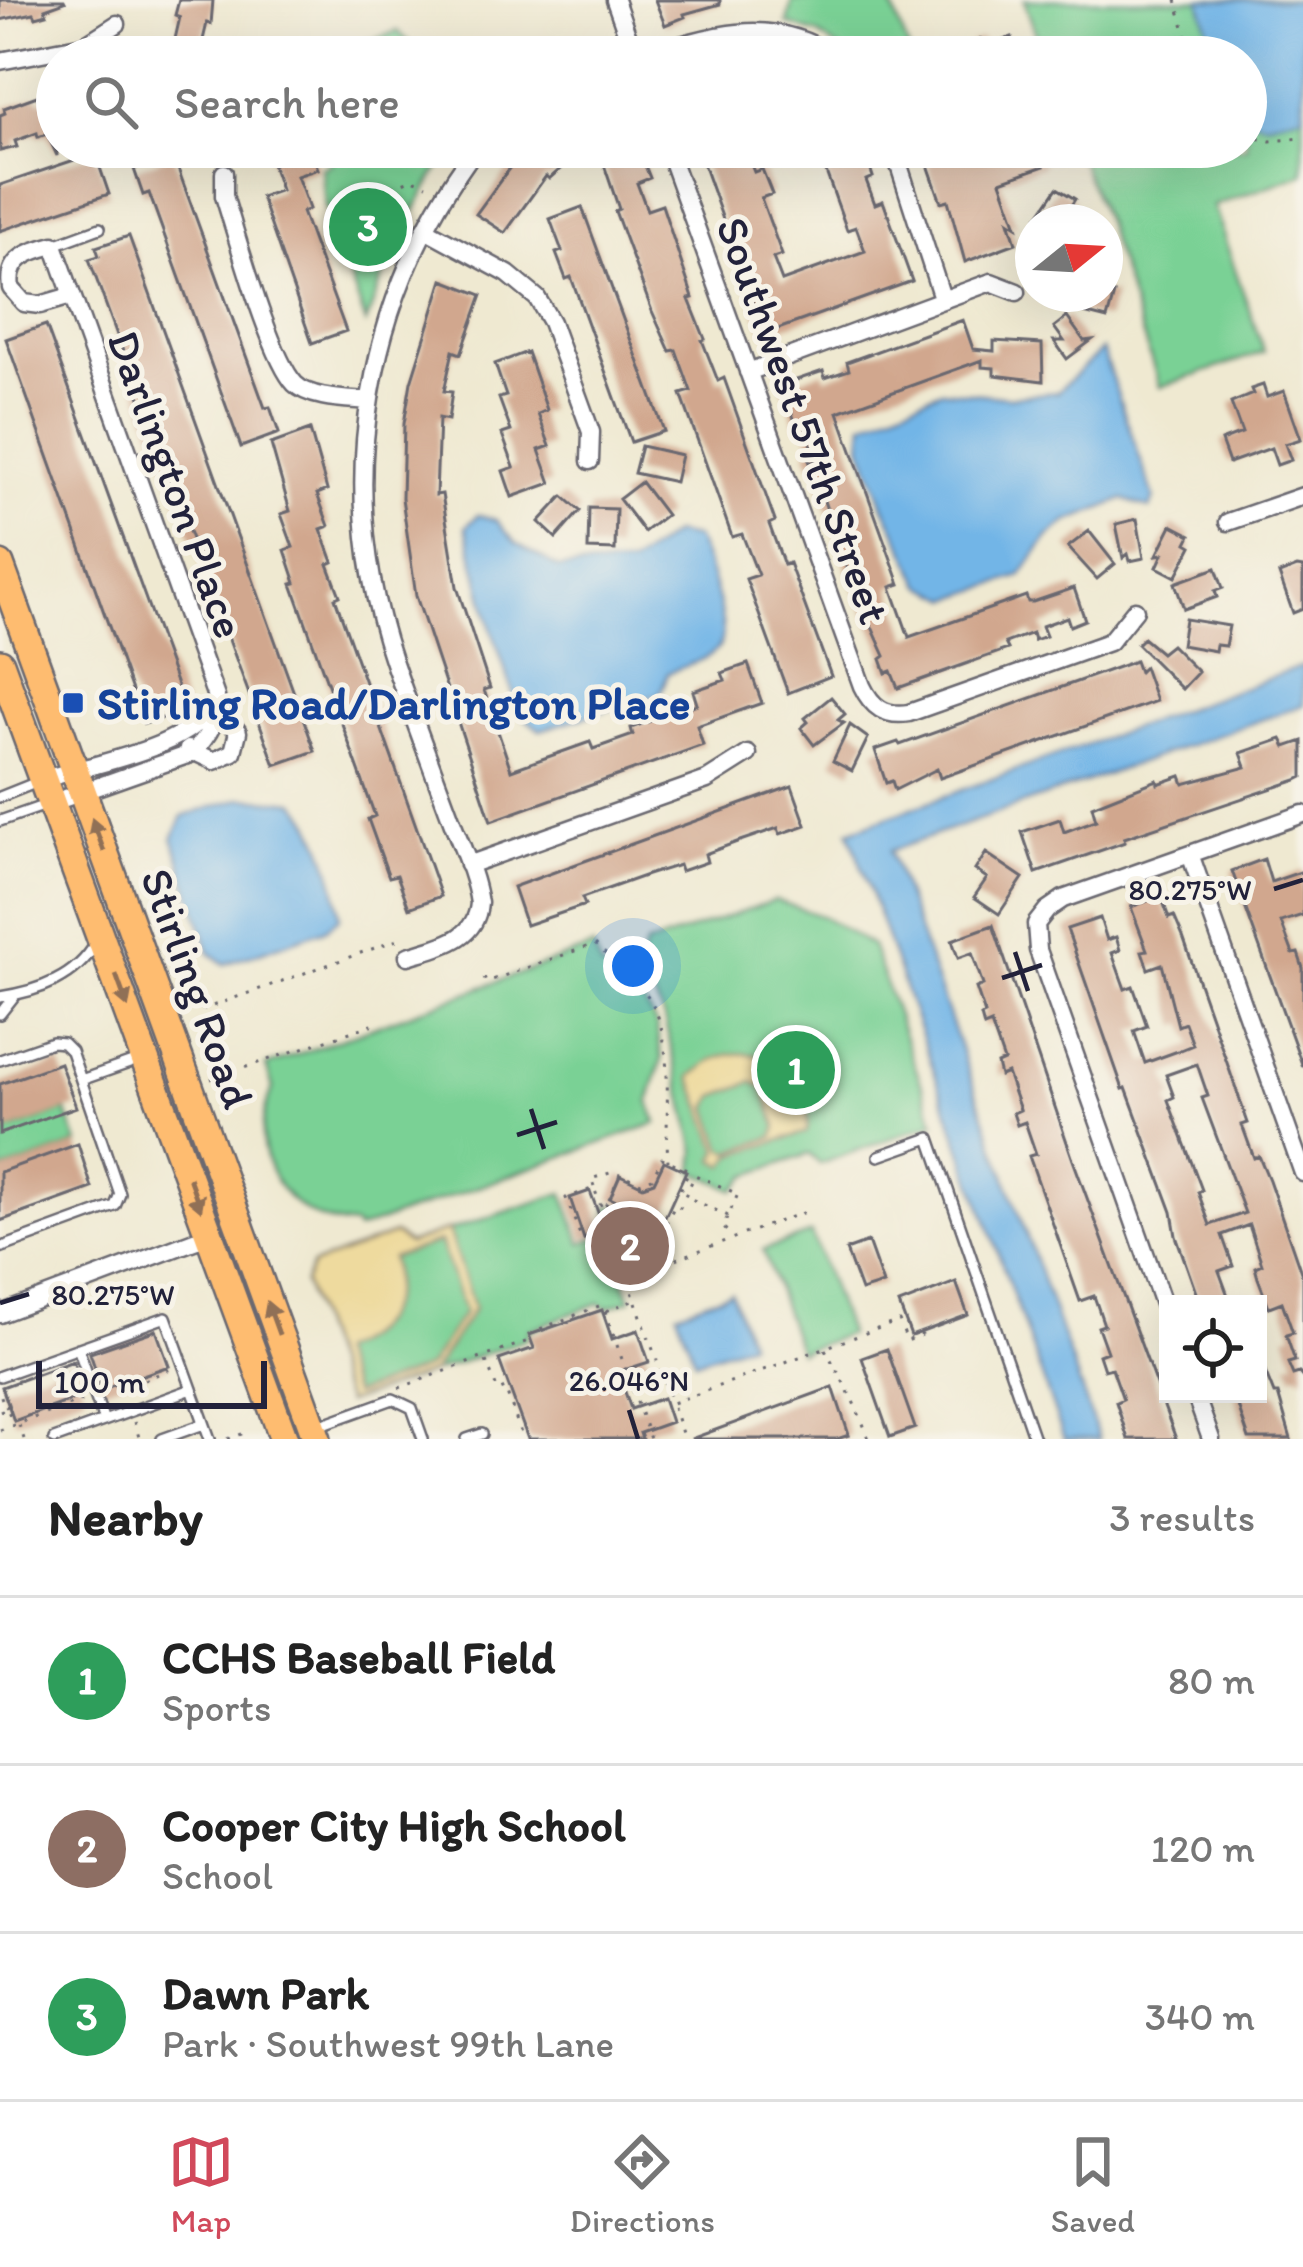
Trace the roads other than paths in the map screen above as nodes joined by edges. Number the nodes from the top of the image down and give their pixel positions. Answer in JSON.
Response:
{"nodes":[{"id":1,"x":614,"y":0,"type":"edge"},
{"id":2,"x":117,"y":24,"type":"dead end"},
{"id":3,"x":98,"y":36,"type":"edge"},
{"id":4,"x":630,"y":36,"type":"edge"},
{"id":5,"x":719,"y":36,"type":"edge"},
{"id":6,"x":783,"y":36,"type":"edge"},
{"id":7,"x":36,"y":55,"type":"edge"},
{"id":8,"x":0,"y":62,"type":"edge"},
{"id":9,"x":464,"y":168,"type":"edge"},
{"id":10,"x":675,"y":168,"type":"edge"},
{"id":11,"x":899,"y":168,"type":"edge"},
{"id":12,"x":224,"y":173,"type":"dead end"},
{"id":13,"x":100,"y":228,"type":"dead end"},
{"id":14,"x":425,"y":229,"type":"junction"},
{"id":15,"x":54,"y":244,"type":"junction"},
{"id":16,"x":1015,"y":292,"type":"edge"},
{"id":17,"x":70,"y":296,"type":"junction"},
{"id":18,"x":942,"y":298,"type":"junction"},
{"id":19,"x":748,"y":372,"type":"junction"},
{"id":20,"x":368,"y":401,"type":"junction"},
{"id":21,"x":590,"y":461,"type":"dead end"},
{"id":22,"x":1303,"y":496,"type":"edge"},
{"id":23,"x":1228,"y":522,"type":"dead end"},
{"id":24,"x":0,"y":565,"type":"edge"},
{"id":25,"x":1135,"y":610,"type":"dead end"},
{"id":26,"x":0,"y":663,"type":"edge"},
{"id":27,"x":216,"y":701,"type":"junction"},
{"id":28,"x":174,"y":739,"type":"junction"},
{"id":29,"x":130,"y":752,"type":"junction"},
{"id":30,"x":193,"y":753,"type":"junction"},
{"id":31,"x":748,"y":754,"type":"dead end"},
{"id":32,"x":152,"y":768,"type":"junction"},
{"id":33,"x":78,"y":781,"type":"junction"},
{"id":34,"x":50,"y":791,"type":"junction"},
{"id":35,"x":0,"y":797,"type":"edge"},
{"id":36,"x":1303,"y":814,"type":"edge"},
{"id":37,"x":0,"y":820,"type":"edge"},
{"id":38,"x":1190,"y":854,"type":"junction"},
{"id":39,"x":468,"y":865,"type":"junction"},
{"id":40,"x":101,"y":933,"type":"junction"},
{"id":41,"x":409,"y":956,"type":"dead end"},
{"id":42,"x":15,"y":995,"type":"junction"},
{"id":43,"x":0,"y":998,"type":"edge"},
{"id":44,"x":0,"y":1014,"type":"edge"},
{"id":45,"x":174,"y":1046,"type":"junction"},
{"id":46,"x":146,"y":1057,"type":"junction"},
{"id":47,"x":0,"y":1060,"type":"edge"},
{"id":48,"x":81,"y":1080,"type":"junction"},
{"id":49,"x":879,"y":1156,"type":"dead end"},
{"id":50,"x":1303,"y":1172,"type":"edge"},
{"id":51,"x":210,"y":1235,"type":"junction"},
{"id":52,"x":0,"y":1248,"type":"edge"},
{"id":53,"x":1160,"y":1295,"type":"edge"},
{"id":54,"x":0,"y":1314,"type":"edge"},
{"id":55,"x":78,"y":1348,"type":"junction"},
{"id":56,"x":0,"y":1376,"type":"edge"},
{"id":57,"x":192,"y":1389,"type":"junction"},
{"id":58,"x":1198,"y":1403,"type":"edge"},
{"id":59,"x":104,"y":1421,"type":"junction"},
{"id":60,"x":204,"y":1424,"type":"junction"},
{"id":61,"x":315,"y":1434,"type":"edge"},
{"id":62,"x":482,"y":1434,"type":"dead end"},
{"id":63,"x":54,"y":1439,"type":"edge"},
{"id":64,"x":162,"y":1439,"type":"edge"},
{"id":65,"x":210,"y":1439,"type":"edge"},
{"id":66,"x":284,"y":1439,"type":"edge"},
{"id":67,"x":423,"y":1439,"type":"edge"},
{"id":68,"x":467,"y":1439,"type":"edge"},
{"id":69,"x":1034,"y":1439,"type":"edge"},
{"id":70,"x":1211,"y":1439,"type":"edge"}],
"edges":[{"from":1,"to":4,"type":"street"},
{"from":2,"to":3,"type":"street"},
{"from":5,"to":6,"type":"street"},
{"from":7,"to":8,"type":"street"},
{"from":9,"to":14,"type":"street"},
{"from":10,"to":19,"type":"street","name":"Southwest 57th Street"},
{"from":11,"to":18,"type":"street"},
{"from":12,"to":20,"type":"street"},
{"from":13,"to":15,"type":"lane","name":"Darlington Place"},
{"from":14,"to":20,"type":"street"},
{"from":14,"to":21,"type":"street"},
{"from":15,"to":17,"type":"street","name":"Darlington Place"},
{"from":15,"to":17,"type":"street","name":"Darlington Place"},
{"from":16,"to":18,"type":"street"},
{"from":17,"to":27,"type":"street","name":"Darlington Place"},
{"from":18,"to":19,"type":"street"},
{"from":19,"to":25,"type":"street","name":"Southwest 57th Street"},
{"from":20,"to":39,"type":"street"},
{"from":22,"to":23,"type":"street"},
{"from":24,"to":33,"type":"main road","name":"Stirling Road"},
{"from":26,"to":34,"type":"main road","name":"Stirling Road"},
{"from":27,"to":28,"type":"street","name":"Darlington Place"},
{"from":27,"to":30,"type":"street","name":"Darlington Place"},
{"from":27,"to":30,"type":"street"},
{"from":28,"to":29,"type":"street","name":"Darlington Place"},
{"from":28,"to":30,"type":"street"},
{"from":29,"to":32,"type":"street"},
{"from":29,"to":33,"type":"street","name":"Darlington Place"},
{"from":30,"to":32,"type":"street","name":"Darlington Place"},
{"from":31,"to":39,"type":"street"},
{"from":32,"to":33,"type":"street","name":"Darlington Place"},
{"from":33,"to":34,"type":"street","name":"Darlington Place"},
{"from":45,"to":33,"type":"main road","name":"Stirling Road","one_way":true},
{"from":34,"to":35,"type":"lane"},
{"from":34,"to":37,"type":"lane"},
{"from":34,"to":40,"type":"main road","name":"Stirling Road"},
{"from":36,"to":38,"type":"street"},
{"from":38,"to":50,"type":"street"},
{"from":38,"to":53,"type":"street"},
{"from":39,"to":41,"type":"street"},
{"from":40,"to":42,"type":"lane"},
{"from":40,"to":46,"type":"main road","name":"Stirling Road","one_way":true},
{"from":42,"to":43,"type":"lane"},
{"from":42,"to":44,"type":"lane"},
{"from":45,"to":46,"type":"main road"},
{"from":61,"to":45,"type":"main road","name":"Stirling Road","one_way":true},
{"from":46,"to":48,"type":"lane"},
{"from":46,"to":51,"type":"main road","name":"Stirling Road","one_way":true},
{"from":47,"to":48,"type":"lane"},
{"from":48,"to":52,"type":"lane"},
{"from":49,"to":69,"type":"lane"},
{"from":51,"to":54,"type":"street"},
{"from":51,"to":66,"type":"main road","name":"Stirling Road"},
{"from":55,"to":56,"type":"lane"},
{"from":55,"to":57,"type":"lane"},
{"from":55,"to":59,"type":"lane"},
{"from":57,"to":59,"type":"lane"},
{"from":57,"to":60,"type":"lane"},
{"from":58,"to":70,"type":"street"},
{"from":59,"to":63,"type":"lane"},
{"from":60,"to":64,"type":"lane"},
{"from":60,"to":65,"type":"lane"},
{"from":61,"to":66,"type":"main road"},
{"from":61,"to":67,"type":"lane"},
{"from":62,"to":68,"type":"lane"}]}
